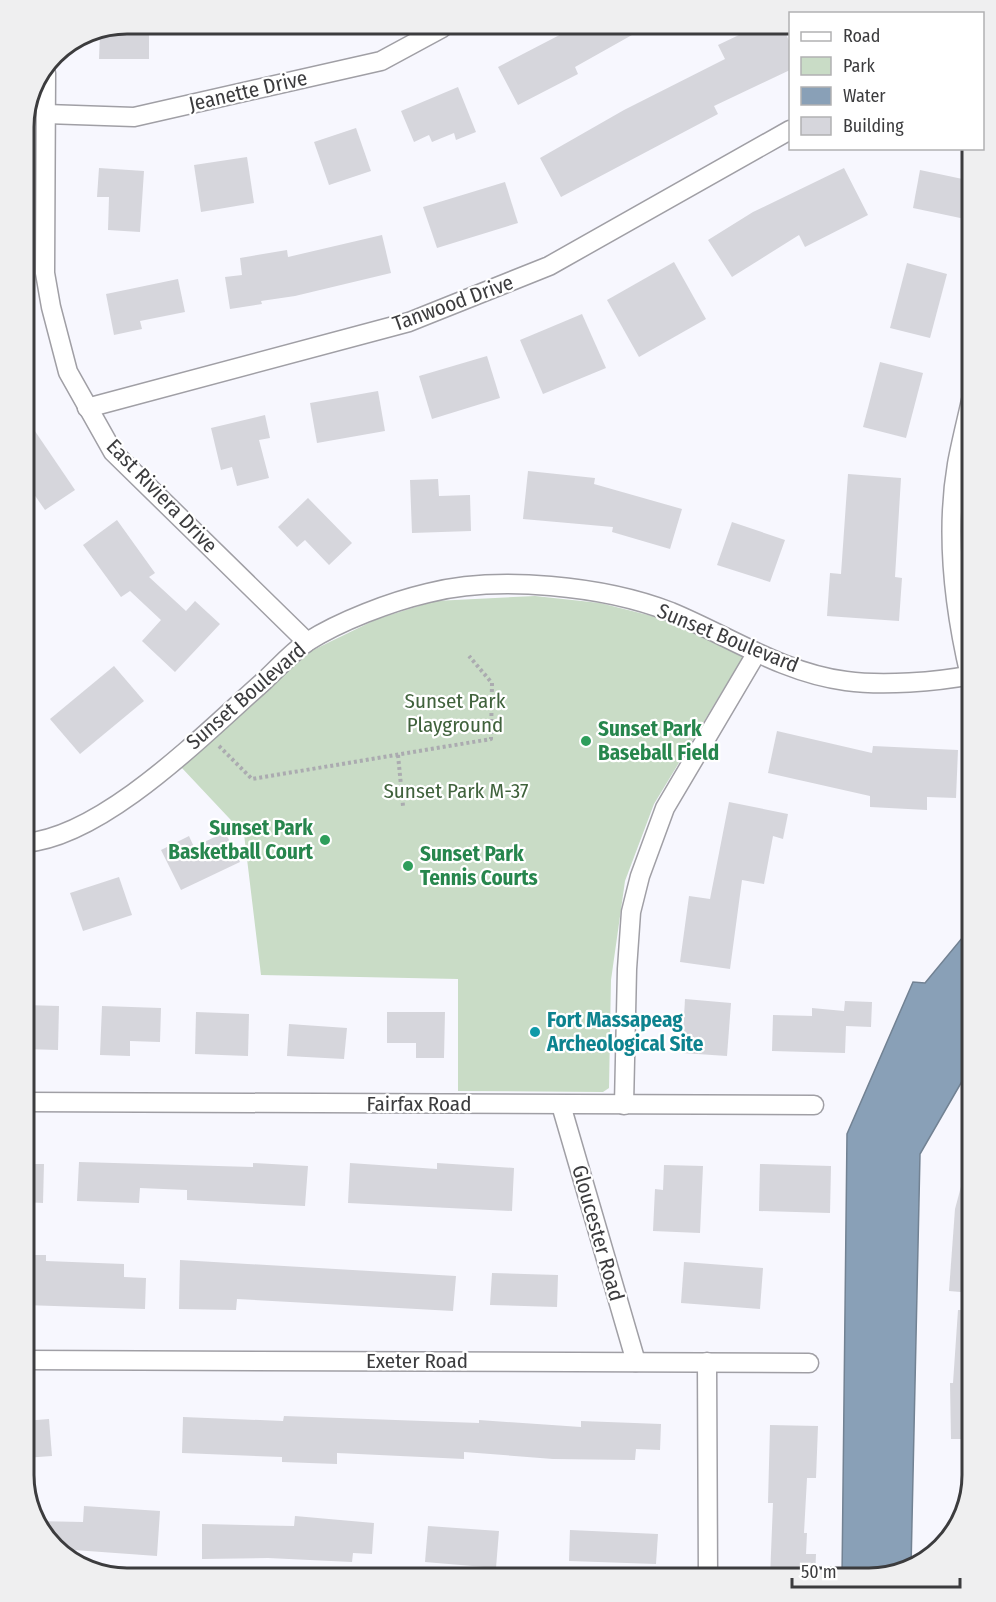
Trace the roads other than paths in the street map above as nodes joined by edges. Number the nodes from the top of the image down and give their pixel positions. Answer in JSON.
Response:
{"nodes":[{"id":1,"x":429,"y":35,"type":"edge"},
{"id":2,"x":46,"y":83,"type":"edge"},
{"id":3,"x":46,"y":114,"type":"junction"},
{"id":4,"x":789,"y":131,"type":"edge"},
{"id":5,"x":87,"y":408,"type":"junction"},
{"id":6,"x":962,"y":442,"type":"edge"},
{"id":7,"x":962,"y":641,"type":"edge"},
{"id":8,"x":307,"y":642,"type":"junction"},
{"id":9,"x":756,"y":654,"type":"junction"},
{"id":10,"x":962,"y":677,"type":"edge"},
{"id":11,"x":35,"y":841,"type":"edge"},
{"id":12,"x":35,"y":1102,"type":"edge"},
{"id":13,"x":561,"y":1104,"type":"junction"},
{"id":14,"x":624,"y":1105,"type":"junction"},
{"id":15,"x":814,"y":1105,"type":"dead end"},
{"id":16,"x":35,"y":1360,"type":"edge"},
{"id":17,"x":636,"y":1362,"type":"junction"},
{"id":18,"x":707,"y":1362,"type":"junction"},
{"id":19,"x":809,"y":1363,"type":"dead end"},
{"id":20,"x":708,"y":1568,"type":"edge"}],
"edges":[{"from":1,"to":3,"type":"street","name":"Jeanette Drive"},
{"from":2,"to":3,"type":"street","name":"East Riviera Drive"},
{"from":3,"to":5,"type":"street","name":"East Riviera Drive"},
{"from":4,"to":5,"type":"street","name":"Tanwood Drive"},
{"from":5,"to":8,"type":"street","name":"East Riviera Drive"},
{"from":6,"to":7,"type":"street"},
{"from":8,"to":9,"type":"street","name":"Sunset Boulevard"},
{"from":8,"to":11,"type":"street","name":"Sunset Boulevard"},
{"from":9,"to":10,"type":"street","name":"Sunset Boulevard"},
{"from":9,"to":14,"type":"street"},
{"from":12,"to":13,"type":"street","name":"Fairfax Road"},
{"from":13,"to":14,"type":"street","name":"Fairfax Road"},
{"from":13,"to":17,"type":"street","name":"Gloucester Road"},
{"from":14,"to":15,"type":"street","name":"Fairfax Road"},
{"from":16,"to":17,"type":"street","name":"Exeter Road"},
{"from":17,"to":18,"type":"street","name":"Exeter Road"},
{"from":18,"to":19,"type":"street","name":"Exeter Road"},
{"from":18,"to":20,"type":"street"}]}
